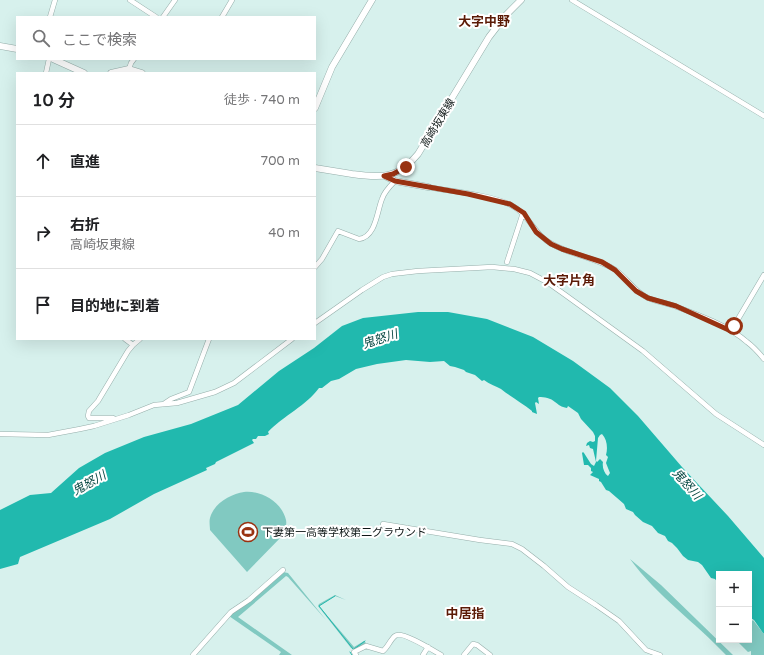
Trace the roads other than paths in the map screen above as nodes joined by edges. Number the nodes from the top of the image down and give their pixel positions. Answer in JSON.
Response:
{"nodes":[{"id":1,"x":55,"y":0,"type":"edge"},
{"id":2,"x":130,"y":0,"type":"edge"},
{"id":3,"x":175,"y":0,"type":"edge"},
{"id":4,"x":232,"y":0,"type":"edge"},
{"id":5,"x":372,"y":0,"type":"edge"},
{"id":6,"x":521,"y":0,"type":"edge"},
{"id":7,"x":572,"y":0,"type":"edge"},
{"id":8,"x":50,"y":16,"type":"edge"},
{"id":9,"x":154,"y":16,"type":"edge"},
{"id":10,"x":164,"y":16,"type":"edge"},
{"id":11,"x":223,"y":16,"type":"edge"},
{"id":12,"x":3,"y":47,"type":"edge"},
{"id":13,"x":16,"y":48,"type":"edge"},
{"id":14,"x":0,"y":52,"type":"edge"},
{"id":15,"x":49,"y":60,"type":"edge"},
{"id":16,"x":55,"y":60,"type":"edge"},
{"id":17,"x":133,"y":60,"type":"edge"},
{"id":18,"x":126,"y":71,"type":"edge"},
{"id":19,"x":46,"y":72,"type":"edge"},
{"id":20,"x":82,"y":72,"type":"edge"},
{"id":21,"x":316,"y":106,"type":"edge"},
{"id":22,"x":764,"y":116,"type":"edge"},
{"id":23,"x":316,"y":168,"type":"edge"},
{"id":24,"x":384,"y":176,"type":"junction"},
{"id":25,"x":395,"y":181,"type":"junction"},
{"id":26,"x":428,"y":187,"type":"joint"},
{"id":27,"x":524,"y":213,"type":"junction"},
{"id":28,"x":506,"y":262,"type":"dead end"},
{"id":29,"x":316,"y":266,"type":"edge"},
{"id":30,"x":764,"y":275,"type":"edge"},
{"id":31,"x":316,"y":322,"type":"edge"},
{"id":32,"x":731,"y":331,"type":"junction"},
{"id":33,"x":126,"y":340,"type":"edge"},
{"id":34,"x":139,"y":340,"type":"edge"},
{"id":35,"x":209,"y":340,"type":"edge"},
{"id":36,"x":291,"y":340,"type":"edge"},
{"id":37,"x":134,"y":345,"type":"junction"},
{"id":38,"x":764,"y":359,"type":"edge"},
{"id":39,"x":165,"y":403,"type":"junction"},
{"id":40,"x":118,"y":418,"type":"junction"},
{"id":41,"x":0,"y":434,"type":"edge"},
{"id":42,"x":764,"y":445,"type":"edge"},
{"id":43,"x":383,"y":524,"type":"dead end"},
{"id":44,"x":282,"y":570,"type":"dead end"},
{"id":45,"x":428,"y":647,"type":"junction"},
{"id":46,"x":646,"y":652,"type":"edge"},
{"id":47,"x":193,"y":655,"type":"edge"},
{"id":48,"x":356,"y":655,"type":"edge"},
{"id":49,"x":423,"y":655,"type":"edge"},
{"id":50,"x":441,"y":655,"type":"edge"},
{"id":51,"x":464,"y":655,"type":"edge"},
{"id":52,"x":490,"y":655,"type":"edge"},
{"id":53,"x":660,"y":655,"type":"edge"}],
"edges":[{"from":1,"to":8,"type":"street"},
{"from":2,"to":9,"type":"street"},
{"from":3,"to":10,"type":"street"},
{"from":4,"to":11,"type":"street"},
{"from":5,"to":21,"type":"main road"},
{"from":6,"to":24,"type":"main road","name":"高崎坂東線"},
{"from":7,"to":22,"type":"street"},
{"from":12,"to":13,"type":"main road"},
{"from":12,"to":14,"type":"street"},
{"from":15,"to":19,"type":"street"},
{"from":16,"to":20,"type":"main road"},
{"from":17,"to":18,"type":"street"},
{"from":23,"to":24,"type":"main road","name":"高崎坂東線"},
{"from":24,"to":25,"type":"main road"},
{"from":25,"to":26,"type":"main road"},
{"from":25,"to":29,"type":"street"},
{"from":26,"to":27,"type":"street"},
{"from":27,"to":28,"type":"street"},
{"from":27,"to":32,"type":"street"},
{"from":30,"to":32,"type":"street"},
{"from":31,"to":42,"type":"street"},
{"from":32,"to":38,"type":"street"},
{"from":33,"to":37,"type":"street"},
{"from":34,"to":37,"type":"street"},
{"from":35,"to":39,"type":"street"},
{"from":36,"to":39,"type":"street"},
{"from":37,"to":40,"type":"street"},
{"from":39,"to":40,"type":"street"},
{"from":40,"to":41,"type":"street"},
{"from":43,"to":46,"type":"street"},
{"from":44,"to":47,"type":"street"},
{"from":45,"to":48,"type":"street"},
{"from":45,"to":49,"type":"street"},
{"from":45,"to":50,"type":"street"},
{"from":46,"to":53,"type":"street"},
{"from":51,"to":52,"type":"street"}]}
